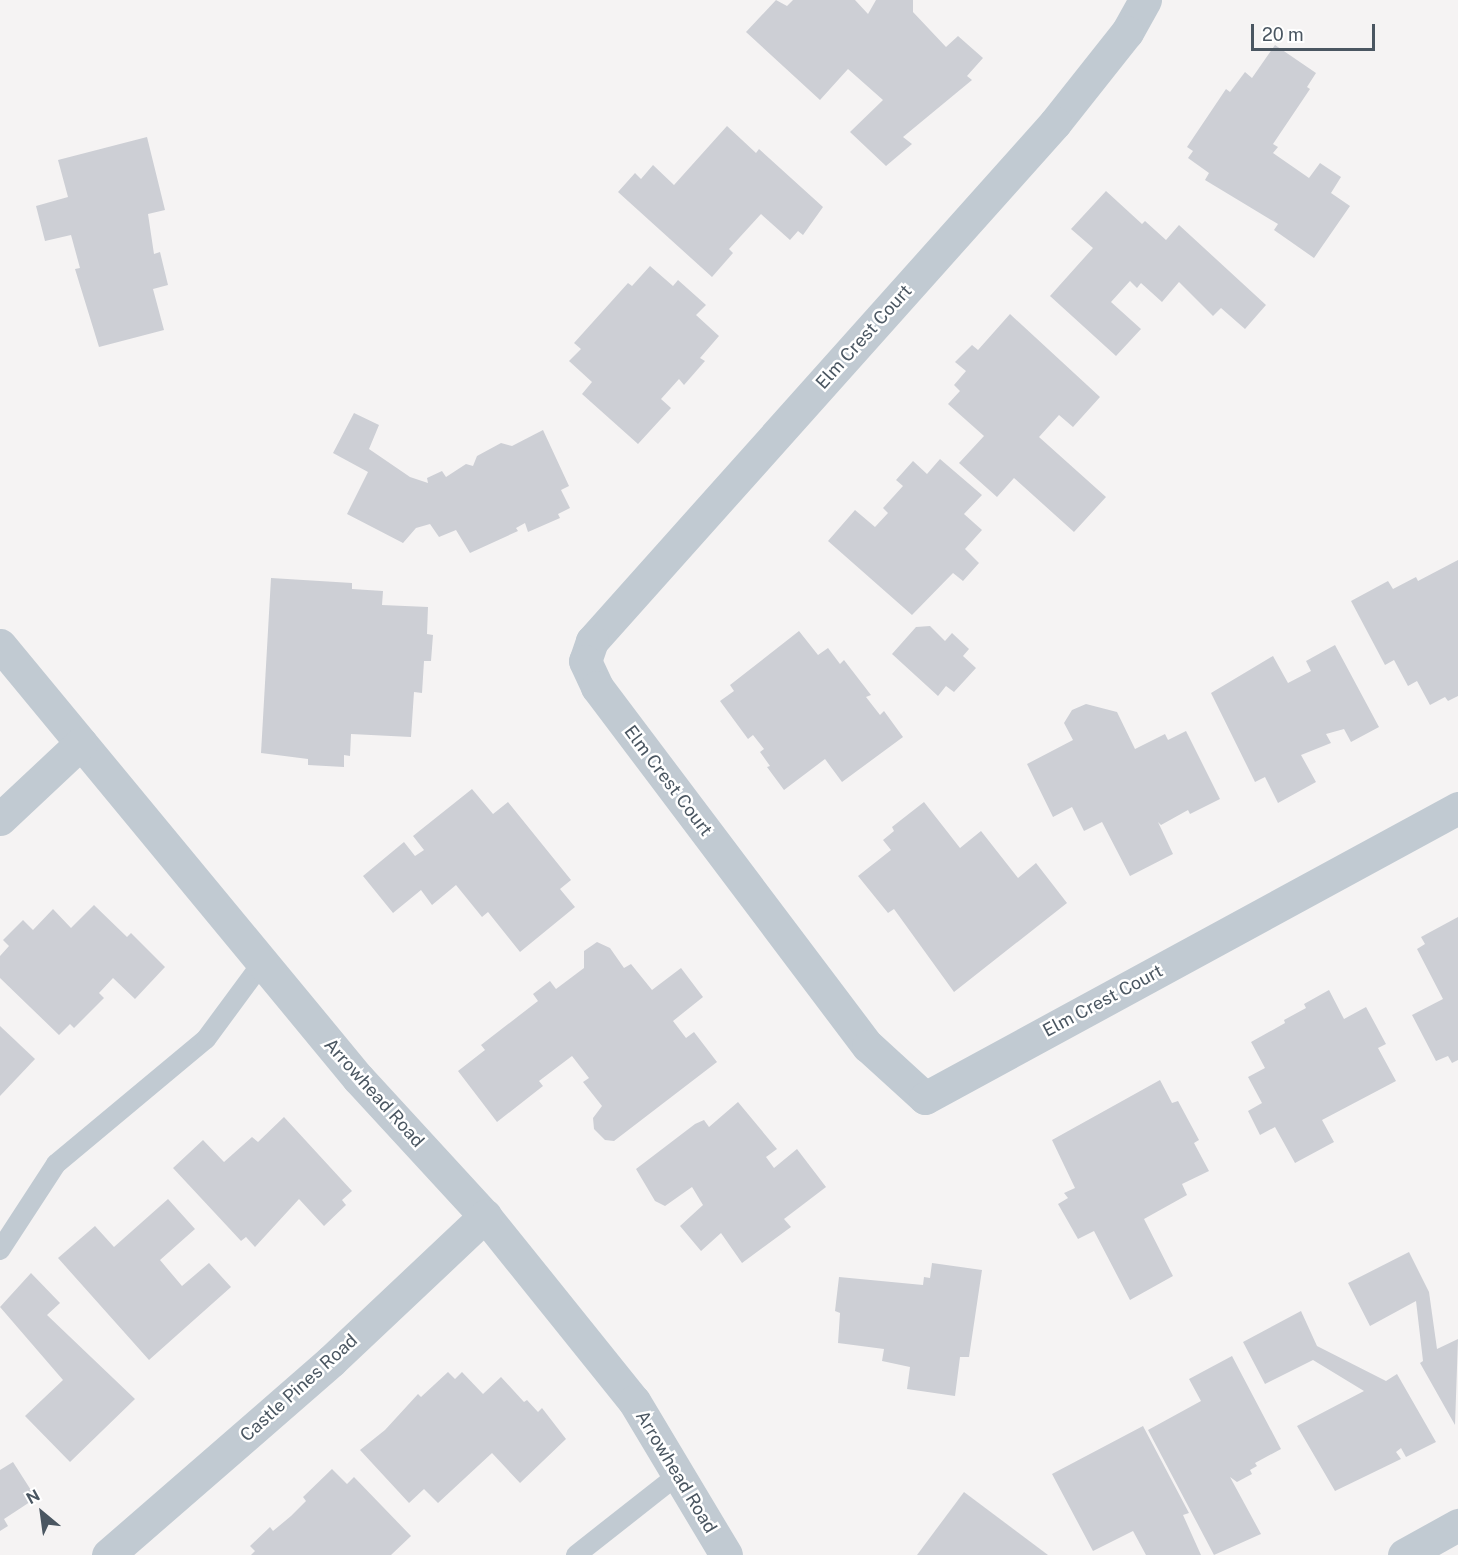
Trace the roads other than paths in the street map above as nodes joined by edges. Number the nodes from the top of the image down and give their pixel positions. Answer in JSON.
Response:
{"nodes":[{"id":1,"x":1145,"y":0,"type":"edge"},
{"id":2,"x":0,"y":645,"type":"edge"},
{"id":3,"x":81,"y":743,"type":"junction"},
{"id":4,"x":1458,"y":808,"type":"edge"},
{"id":5,"x":0,"y":819,"type":"edge"},
{"id":6,"x":262,"y":963,"type":"junction"},
{"id":7,"x":485,"y":1216,"type":"junction"},
{"id":8,"x":0,"y":1250,"type":"edge"},
{"id":9,"x":679,"y":1474,"type":"junction"},
{"id":10,"x":1458,"y":1525,"type":"edge"},
{"id":11,"x":108,"y":1555,"type":"edge"},
{"id":12,"x":576,"y":1555,"type":"edge"},
{"id":13,"x":726,"y":1555,"type":"edge"},
{"id":14,"x":1404,"y":1555,"type":"edge"}],
"edges":[{"from":1,"to":4,"type":"street","name":"Elm Crest Court"},
{"from":2,"to":3,"type":"street","name":"Arrowhead Road"},
{"from":3,"to":5,"type":"street"},
{"from":3,"to":6,"type":"street","name":"Arrowhead Road"},
{"from":6,"to":7,"type":"street","name":"Arrowhead Road"},
{"from":6,"to":8,"type":"lane"},
{"from":7,"to":9,"type":"street","name":"Arrowhead Road"},
{"from":7,"to":11,"type":"street","name":"Castle Pines Road"},
{"from":9,"to":12,"type":"lane"},
{"from":9,"to":13,"type":"street","name":"Arrowhead Road"},
{"from":10,"to":14,"type":"street"}]}
